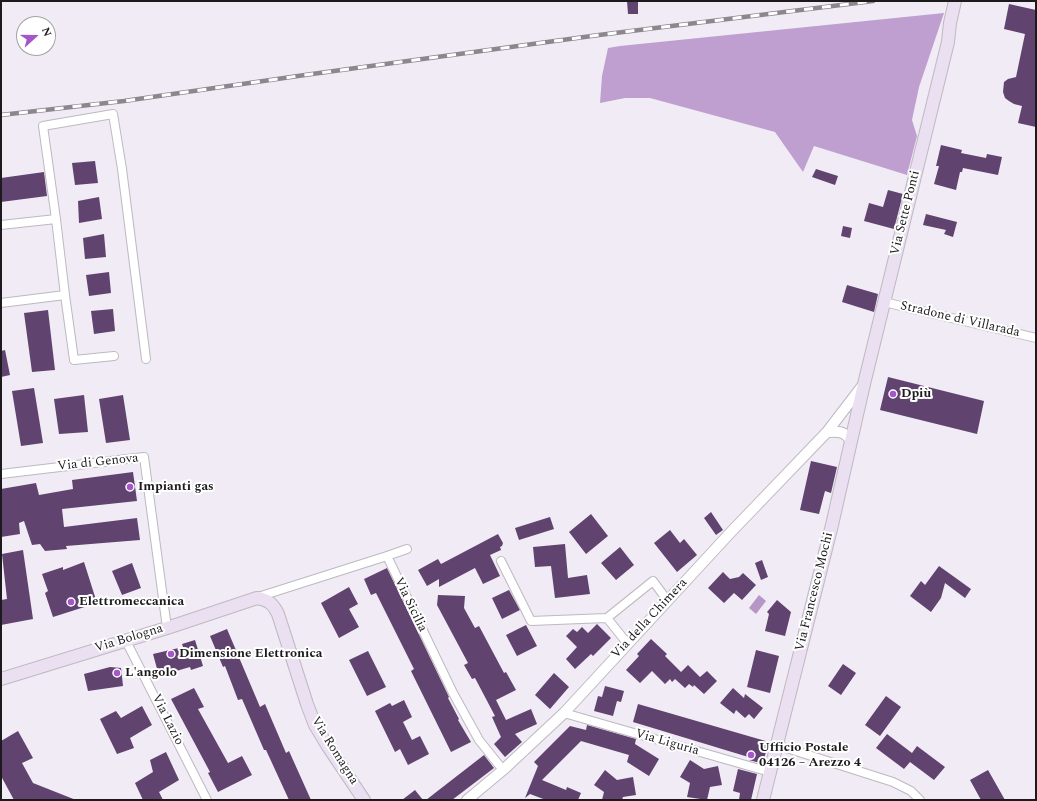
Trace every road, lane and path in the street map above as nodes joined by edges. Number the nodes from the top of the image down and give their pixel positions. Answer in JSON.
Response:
{"nodes":[{"id":1,"x":955,"y":1,"type":"edge"},
{"id":2,"x":963,"y":1,"type":"edge"},
{"id":3,"x":948,"y":42,"type":"junction"},
{"id":4,"x":56,"y":219,"type":"junction"},
{"id":5,"x":1,"y":225,"type":"edge"},
{"id":6,"x":65,"y":295,"type":"junction"},
{"id":7,"x":884,"y":302,"type":"junction"},
{"id":8,"x":1,"y":303,"type":"edge"},
{"id":9,"x":1036,"y":338,"type":"edge"},
{"id":10,"x":114,"y":356,"type":"dead end"},
{"id":11,"x":146,"y":359,"type":"dead end"},
{"id":12,"x":864,"y":384,"type":"junction"},
{"id":13,"x":827,"y":432,"type":"junction"},
{"id":14,"x":851,"y":442,"type":"junction"},
{"id":15,"x":1,"y":474,"type":"edge"},
{"id":16,"x":407,"y":549,"type":"dead end"},
{"id":17,"x":387,"y":556,"type":"junction"},
{"id":18,"x":501,"y":561,"type":"dead end"},
{"id":19,"x":257,"y":598,"type":"junction"},
{"id":20,"x":667,"y":600,"type":"junction"},
{"id":21,"x":607,"y":618,"type":"junction"},
{"id":22,"x":167,"y":628,"type":"junction"},
{"id":23,"x":126,"y":641,"type":"junction"},
{"id":24,"x":627,"y":643,"type":"junction"},
{"id":25,"x":1,"y":679,"type":"edge"},
{"id":26,"x":564,"y":713,"type":"junction"},
{"id":27,"x":776,"y":745,"type":"junction"},
{"id":28,"x":503,"y":770,"type":"junction"},
{"id":29,"x":770,"y":772,"type":"junction"},
{"id":30,"x":207,"y":800,"type":"edge"},
{"id":31,"x":364,"y":800,"type":"edge"},
{"id":32,"x":467,"y":800,"type":"edge"},
{"id":33,"x":763,"y":800,"type":"edge"},
{"id":34,"x":920,"y":800,"type":"edge"}],
"edges":[{"from":1,"to":3,"type":"main road","name":"Via Sette Ponti"},
{"from":2,"to":3,"type":"main road","name":"Via Sette Ponti"},
{"from":3,"to":7,"type":"main road","name":"Via Sette Ponti"},
{"from":4,"to":5,"type":"street"},
{"from":4,"to":6,"type":"street"},
{"from":4,"to":11,"type":"street"},
{"from":6,"to":8,"type":"street"},
{"from":6,"to":10,"type":"street"},
{"from":7,"to":9,"type":"street","name":"Stradone di Villarada"},
{"from":7,"to":12,"type":"main road","name":"Via Sette Ponti"},
{"from":12,"to":13,"type":"street","name":"Via della Chimera"},
{"from":12,"to":14,"type":"main road","name":"Via Francesco Mochi"},
{"from":13,"to":14,"type":"street"},
{"from":13,"to":20,"type":"street","name":"Via della Chimera"},
{"from":14,"to":27,"type":"main road","name":"Via Francesco Mochi"},
{"from":15,"to":22,"type":"street","name":"Via di Genova"},
{"from":16,"to":17,"type":"street"},
{"from":17,"to":19,"type":"street"},
{"from":17,"to":28,"type":"street","name":"Via Sicilia"},
{"from":18,"to":21,"type":"street"},
{"from":19,"to":22,"type":"main road","name":"Via Bologna"},
{"from":19,"to":31,"type":"main road","name":"Via Romagna"},
{"from":20,"to":21,"type":"street"},
{"from":20,"to":24,"type":"street","name":"Via della Chimera"},
{"from":21,"to":24,"type":"street"},
{"from":22,"to":23,"type":"main road","name":"Via Bologna"},
{"from":23,"to":25,"type":"main road","name":"Via Bologna"},
{"from":23,"to":30,"type":"street","name":"Via Lazio"},
{"from":24,"to":26,"type":"street","name":"Via della Chimera"},
{"from":26,"to":28,"type":"street","name":"Via della Chimera"},
{"from":26,"to":29,"type":"street","name":"Via Liguria"},
{"from":27,"to":29,"type":"main road","name":"Via Francesco Mochi"},
{"from":27,"to":34,"type":"street"},
{"from":28,"to":32,"type":"street","name":"Via della Chimera"},
{"from":29,"to":33,"type":"main road","name":"Via Francesco Mochi"}]}
